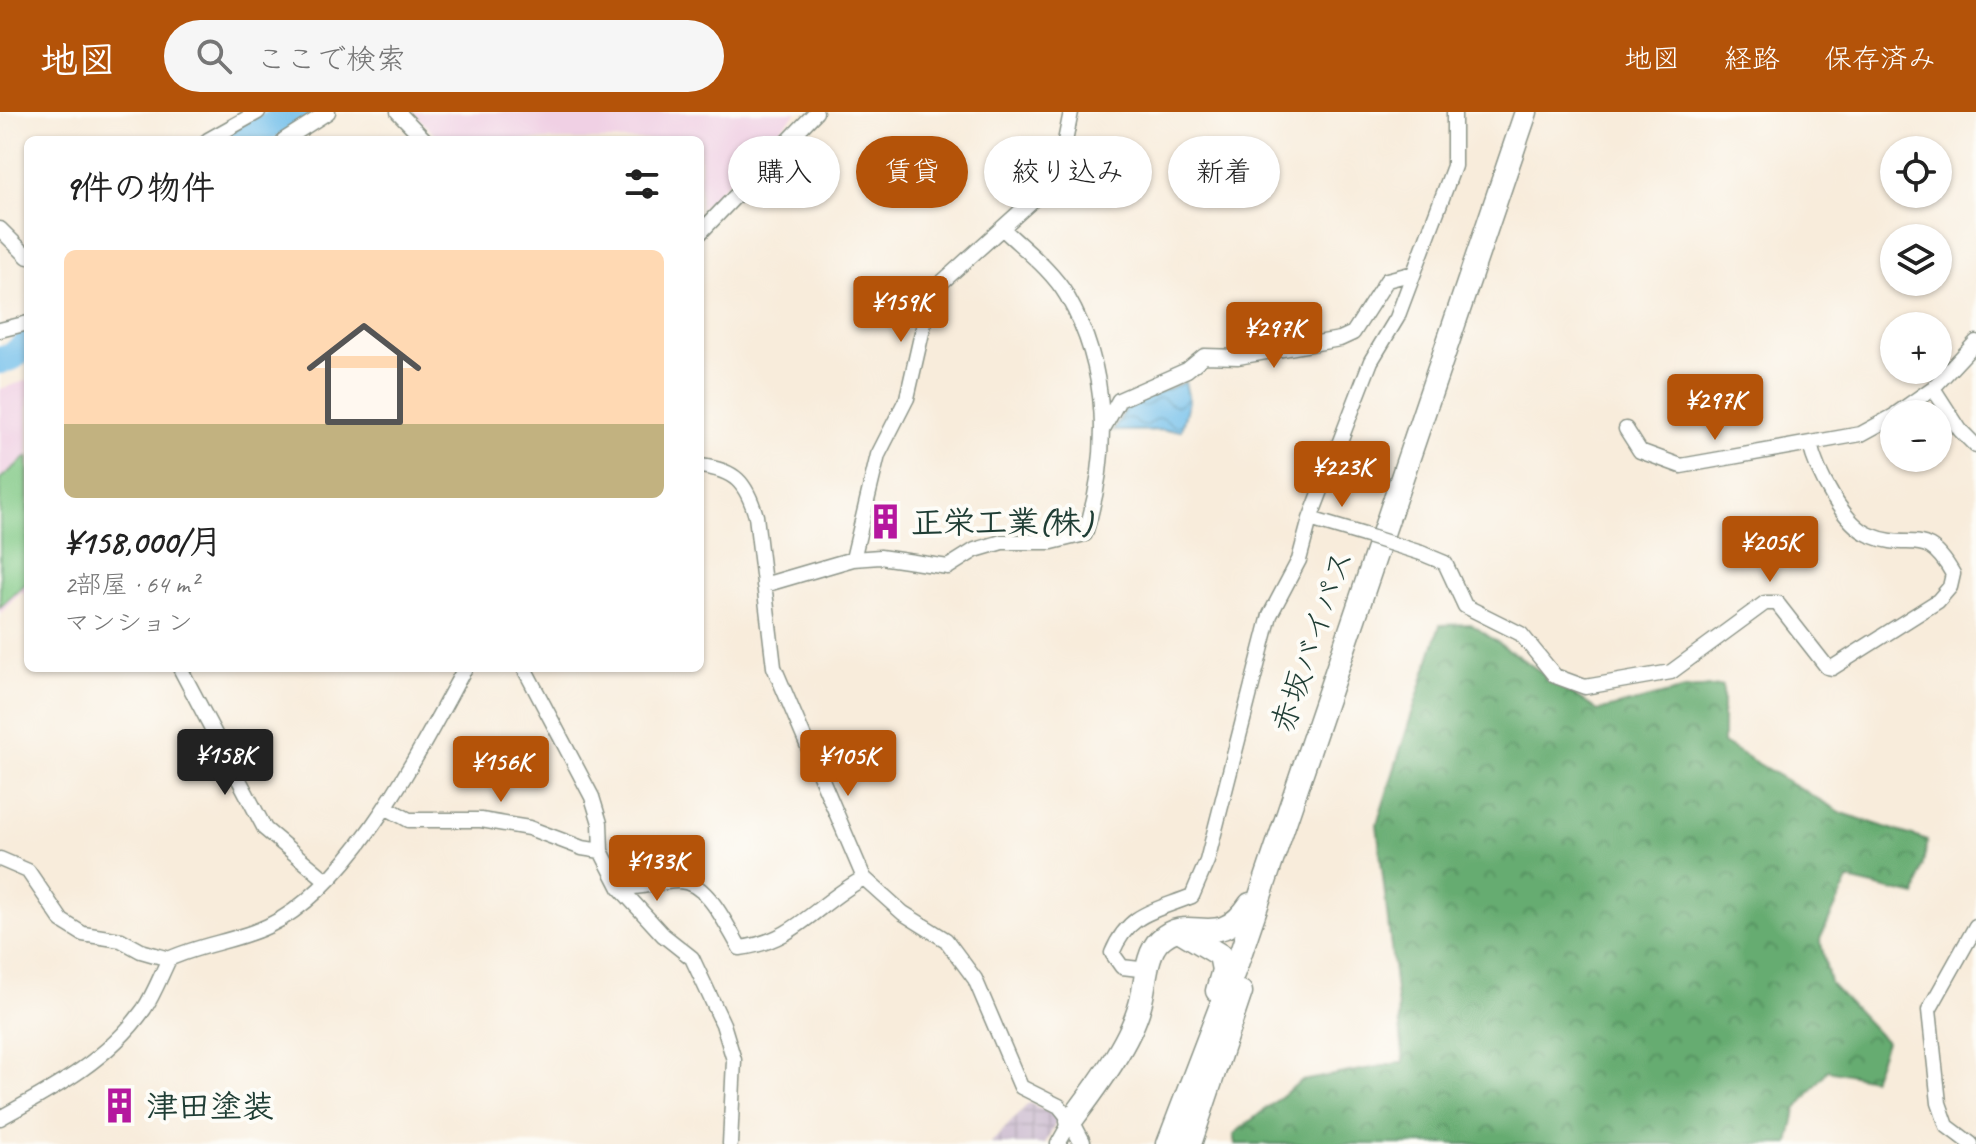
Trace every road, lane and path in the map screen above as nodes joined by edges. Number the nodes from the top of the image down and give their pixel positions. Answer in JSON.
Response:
{"nodes":[{"id":1,"x":258,"y":112,"type":"edge"},
{"id":2,"x":328,"y":112,"type":"edge"},
{"id":3,"x":398,"y":112,"type":"edge"},
{"id":4,"x":816,"y":112,"type":"edge"},
{"id":5,"x":1071,"y":112,"type":"edge"},
{"id":6,"x":1454,"y":112,"type":"edge"},
{"id":7,"x":1526,"y":112,"type":"edge"},
{"id":8,"x":1535,"y":112,"type":"edge"},
{"id":9,"x":215,"y":136,"type":"edge"},
{"id":10,"x":290,"y":136,"type":"edge"},
{"id":11,"x":421,"y":136,"type":"edge"},
{"id":12,"x":0,"y":229,"type":"edge"},
{"id":13,"x":704,"y":229,"type":"edge"},
{"id":14,"x":1003,"y":229,"type":"junction"},
{"id":15,"x":24,"y":253,"type":"edge"},
{"id":16,"x":1414,"y":273,"type":"junction"},
{"id":17,"x":24,"y":324,"type":"edge"},
{"id":18,"x":0,"y":330,"type":"edge"},
{"id":19,"x":1976,"y":342,"type":"edge"},
{"id":20,"x":1933,"y":388,"type":"junction"},
{"id":21,"x":1916,"y":400,"type":"edge"},
{"id":22,"x":1880,"y":423,"type":"edge"},
{"id":23,"x":1104,"y":427,"type":"junction"},
{"id":24,"x":1626,"y":429,"type":"dead end"},
{"id":25,"x":1810,"y":444,"type":"junction"},
{"id":26,"x":1976,"y":446,"type":"edge"},
{"id":27,"x":704,"y":466,"type":"edge"},
{"id":28,"x":1310,"y":519,"type":"junction"},
{"id":29,"x":853,"y":559,"type":"junction"},
{"id":30,"x":764,"y":585,"type":"junction"},
{"id":31,"x":182,"y":672,"type":"edge"},
{"id":32,"x":463,"y":672,"type":"edge"},
{"id":33,"x":526,"y":672,"type":"edge"},
{"id":34,"x":387,"y":808,"type":"junction"},
{"id":35,"x":601,"y":851,"type":"junction"},
{"id":36,"x":0,"y":859,"type":"edge"},
{"id":37,"x":864,"y":878,"type":"junction"},
{"id":38,"x":326,"y":880,"type":"junction"},
{"id":39,"x":1263,"y":882,"type":"junction"},
{"id":40,"x":620,"y":888,"type":"junction"},
{"id":41,"x":1976,"y":926,"type":"edge"},
{"id":42,"x":1181,"y":931,"type":"junction"},
{"id":43,"x":1249,"y":951,"type":"junction"},
{"id":44,"x":169,"y":959,"type":"junction"},
{"id":45,"x":1148,"y":970,"type":"junction"},
{"id":46,"x":1180,"y":1117,"type":"junction"},
{"id":47,"x":0,"y":1118,"type":"edge"},
{"id":48,"x":1071,"y":1121,"type":"junction"},
{"id":49,"x":1082,"y":1142,"type":"edge"},
{"id":50,"x":730,"y":1144,"type":"edge"},
{"id":51,"x":1058,"y":1144,"type":"edge"},
{"id":52,"x":1168,"y":1144,"type":"edge"},
{"id":53,"x":1179,"y":1144,"type":"edge"},
{"id":54,"x":1190,"y":1144,"type":"edge"},
{"id":55,"x":1971,"y":1144,"type":"edge"}],
"edges":[{"from":1,"to":9,"type":"street"},
{"from":2,"to":10,"type":"street"},
{"from":3,"to":11,"type":"street"},
{"from":4,"to":13,"type":"street"},
{"from":5,"to":14,"type":"street"},
{"from":6,"to":16,"type":"street"},
{"from":7,"to":39,"type":"highway","name":"赤坂バイパス"},
{"from":8,"to":43,"type":"highway","name":"赤坂バイパス"},
{"from":12,"to":15,"type":"street"},
{"from":14,"to":23,"type":"street"},
{"from":14,"to":29,"type":"street"},
{"from":16,"to":23,"type":"street"},
{"from":16,"to":28,"type":"street"},
{"from":17,"to":18,"type":"street"},
{"from":19,"to":20,"type":"street"},
{"from":20,"to":21,"type":"street"},
{"from":20,"to":26,"type":"street"},
{"from":22,"to":25,"type":"street"},
{"from":23,"to":29,"type":"street"},
{"from":24,"to":25,"type":"street"},
{"from":25,"to":28,"type":"street","bridge":true},
{"from":27,"to":30,"type":"street"},
{"from":28,"to":45,"type":"street"},
{"from":29,"to":30,"type":"street"},
{"from":30,"to":37,"type":"street"},
{"from":31,"to":38,"type":"street"},
{"from":32,"to":34,"type":"street"},
{"from":33,"to":35,"type":"street"},
{"from":34,"to":35,"type":"street"},
{"from":34,"to":38,"type":"street"},
{"from":35,"to":40,"type":"street"},
{"from":36,"to":44,"type":"street"},
{"from":37,"to":40,"type":"street"},
{"from":37,"to":48,"type":"street"},
{"from":38,"to":44,"type":"street"},
{"from":39,"to":42,"type":"highway"},
{"from":39,"to":46,"type":"highway","name":"赤坂バイパス"},
{"from":40,"to":50,"type":"street"},
{"from":41,"to":55,"type":"street"},
{"from":42,"to":45,"type":"highway"},
{"from":42,"to":46,"type":"highway"},
{"from":43,"to":53,"type":"highway","name":"赤坂バイパス"},
{"from":43,"to":54,"type":"highway"},
{"from":44,"to":47,"type":"street"},
{"from":45,"to":48,"type":"highway"},
{"from":46,"to":52,"type":"highway","name":"赤坂バイパス"},
{"from":48,"to":49,"type":"street"},
{"from":48,"to":51,"type":"street"}]}
